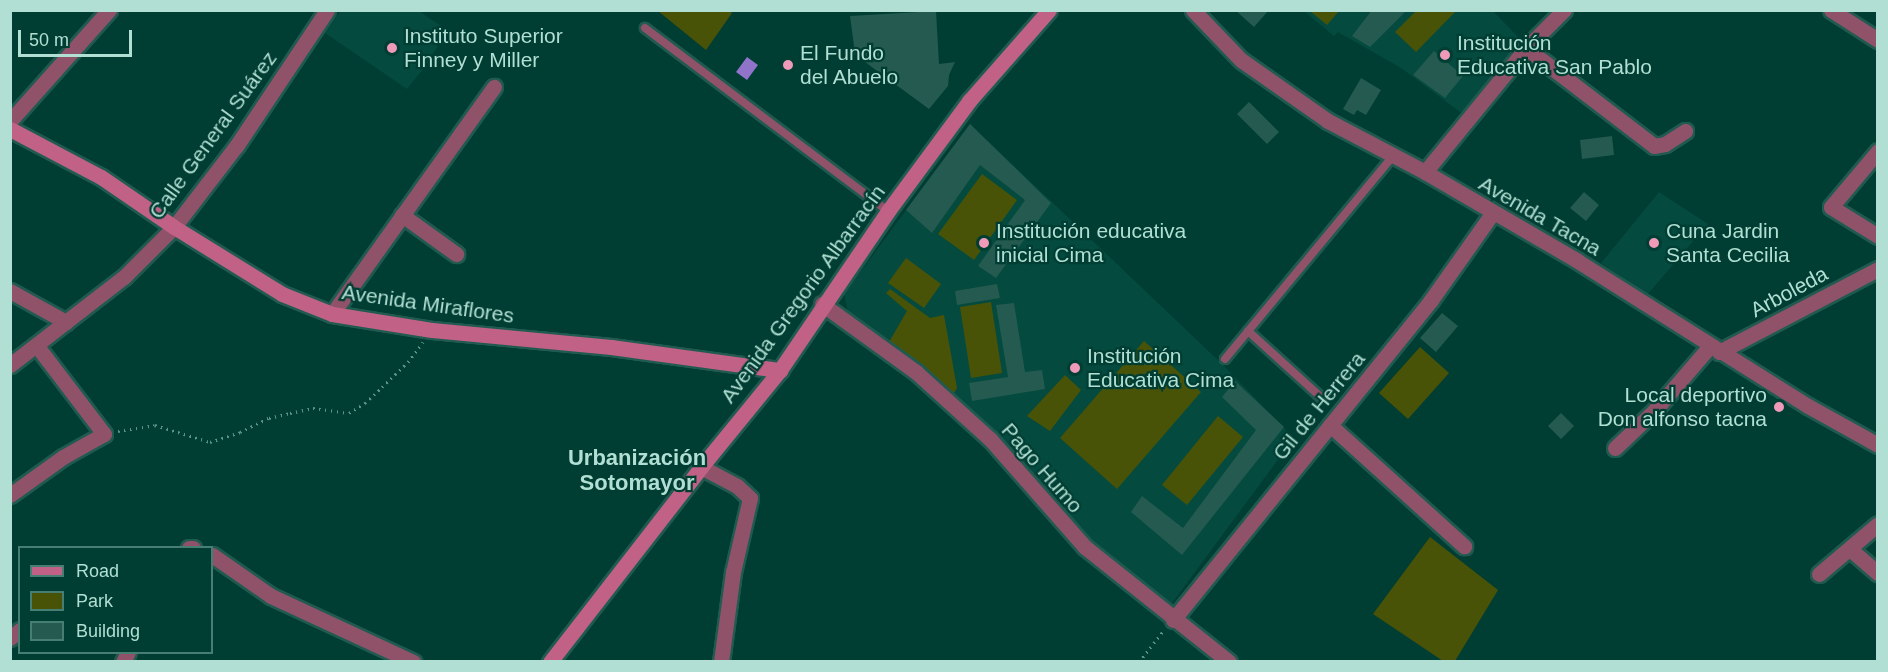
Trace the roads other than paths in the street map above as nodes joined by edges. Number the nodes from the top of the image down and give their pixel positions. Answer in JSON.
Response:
{"nodes":[{"id":1,"x":109,"y":10,"type":"edge"},
{"id":2,"x":327,"y":10,"type":"edge"},
{"id":3,"x":1049,"y":10,"type":"edge"},
{"id":4,"x":1193,"y":10,"type":"edge"},
{"id":5,"x":1564,"y":10,"type":"edge"},
{"id":6,"x":1831,"y":10,"type":"edge"},
{"id":7,"x":645,"y":28,"type":"dead end"},
{"id":8,"x":1878,"y":40,"type":"edge"},
{"id":9,"x":1526,"y":48,"type":"junction"},
{"id":10,"x":494,"y":87,"type":"dead end"},
{"id":11,"x":10,"y":121,"type":"edge"},
{"id":12,"x":10,"y":129,"type":"edge"},
{"id":13,"x":1685,"y":131,"type":"dead end"},
{"id":14,"x":1878,"y":151,"type":"edge"},
{"id":15,"x":1393,"y":156,"type":"junction"},
{"id":16,"x":1425,"y":172,"type":"junction"},
{"id":17,"x":888,"y":211,"type":"junction"},
{"id":18,"x":1492,"y":214,"type":"junction"},
{"id":19,"x":402,"y":215,"type":"junction"},
{"id":20,"x":174,"y":227,"type":"junction"},
{"id":21,"x":1878,"y":236,"type":"edge"},
{"id":22,"x":456,"y":254,"type":"dead end"},
{"id":23,"x":1878,"y":268,"type":"edge"},
{"id":24,"x":10,"y":291,"type":"edge"},
{"id":25,"x":822,"y":304,"type":"junction"},
{"id":26,"x":332,"y":314,"type":"junction"},
{"id":27,"x":66,"y":322,"type":"junction"},
{"id":28,"x":1248,"y":331,"type":"junction"},
{"id":29,"x":37,"y":346,"type":"junction"},
{"id":30,"x":1715,"y":349,"type":"junction"},
{"id":31,"x":1226,"y":359,"type":"dead end"},
{"id":32,"x":10,"y":365,"type":"edge"},
{"id":33,"x":780,"y":370,"type":"junction"},
{"id":34,"x":1322,"y":398,"type":"dead end"},
{"id":35,"x":1330,"y":425,"type":"junction"},
{"id":36,"x":1878,"y":445,"type":"edge"},
{"id":37,"x":1615,"y":448,"type":"dead end"},
{"id":38,"x":701,"y":466,"type":"junction"},
{"id":39,"x":10,"y":495,"type":"edge"},
{"id":40,"x":1878,"y":524,"type":"edge"},
{"id":41,"x":1464,"y":546,"type":"dead end"},
{"id":42,"x":1850,"y":549,"type":"junction"},
{"id":43,"x":213,"y":556,"type":"edge"},
{"id":44,"x":1878,"y":573,"type":"edge"},
{"id":45,"x":1819,"y":574,"type":"dead end"},
{"id":46,"x":1173,"y":620,"type":"junction"},
{"id":47,"x":413,"y":662,"type":"edge"},
{"id":48,"x":550,"y":662,"type":"edge"},
{"id":49,"x":722,"y":662,"type":"edge"},
{"id":50,"x":1229,"y":662,"type":"edge"}],
"edges":[{"from":1,"to":11,"type":"street"},
{"from":2,"to":20,"type":"street","name":"Calle General Suárez"},
{"from":3,"to":17,"type":"street","name":"Avenida Gregorio Albarracín"},
{"from":4,"to":15,"type":"street","name":"Avenida Tacna"},
{"from":5,"to":9,"type":"street"},
{"from":6,"to":8,"type":"street"},
{"from":7,"to":17,"type":"lane"},
{"from":9,"to":13,"type":"street"},
{"from":9,"to":16,"type":"street"},
{"from":10,"to":19,"type":"street"},
{"from":12,"to":20,"type":"street","name":"Avenida Miraflores"},
{"from":14,"to":21,"type":"street"},
{"from":15,"to":16,"type":"street","name":"Avenida Tacna"},
{"from":15,"to":28,"type":"lane"},
{"from":16,"to":18,"type":"street","name":"Avenida Tacna"},
{"from":17,"to":25,"type":"street","name":"Avenida Gregorio Albarracín"},
{"from":18,"to":30,"type":"street","name":"Avenida Tacna"},
{"from":18,"to":35,"type":"street","name":"Gil de Herrera"},
{"from":19,"to":22,"type":"street"},
{"from":19,"to":26,"type":"street"},
{"from":20,"to":26,"type":"street","name":"Avenida Miraflores"},
{"from":20,"to":27,"type":"street","name":"Calle General Suárez"},
{"from":23,"to":30,"type":"street","name":"Arboleda"},
{"from":24,"to":27,"type":"street"},
{"from":25,"to":33,"type":"street","name":"Avenida Gregorio Albarracín"},
{"from":25,"to":46,"type":"street","name":"Pago Humo"},
{"from":26,"to":33,"type":"street","name":"Avenida Miraflores"},
{"from":27,"to":29,"type":"street","name":"Calle General Suárez"},
{"from":28,"to":31,"type":"lane"},
{"from":28,"to":34,"type":"lane"},
{"from":29,"to":32,"type":"street","name":"Calle General Suárez"},
{"from":29,"to":39,"type":"street"},
{"from":30,"to":36,"type":"street","name":"Avenida Tacna"},
{"from":30,"to":37,"type":"street"},
{"from":33,"to":38,"type":"street","name":"Avenida Gregorio Albarracín"},
{"from":35,"to":41,"type":"street"},
{"from":35,"to":46,"type":"street","name":"Gil de Herrera"},
{"from":38,"to":48,"type":"street","name":"Avenida Gregorio Albarracín"},
{"from":38,"to":49,"type":"street"},
{"from":40,"to":42,"type":"street"},
{"from":42,"to":44,"type":"street"},
{"from":42,"to":45,"type":"street"},
{"from":43,"to":47,"type":"street"},
{"from":46,"to":50,"type":"street","name":"Pago Humo"}]}
